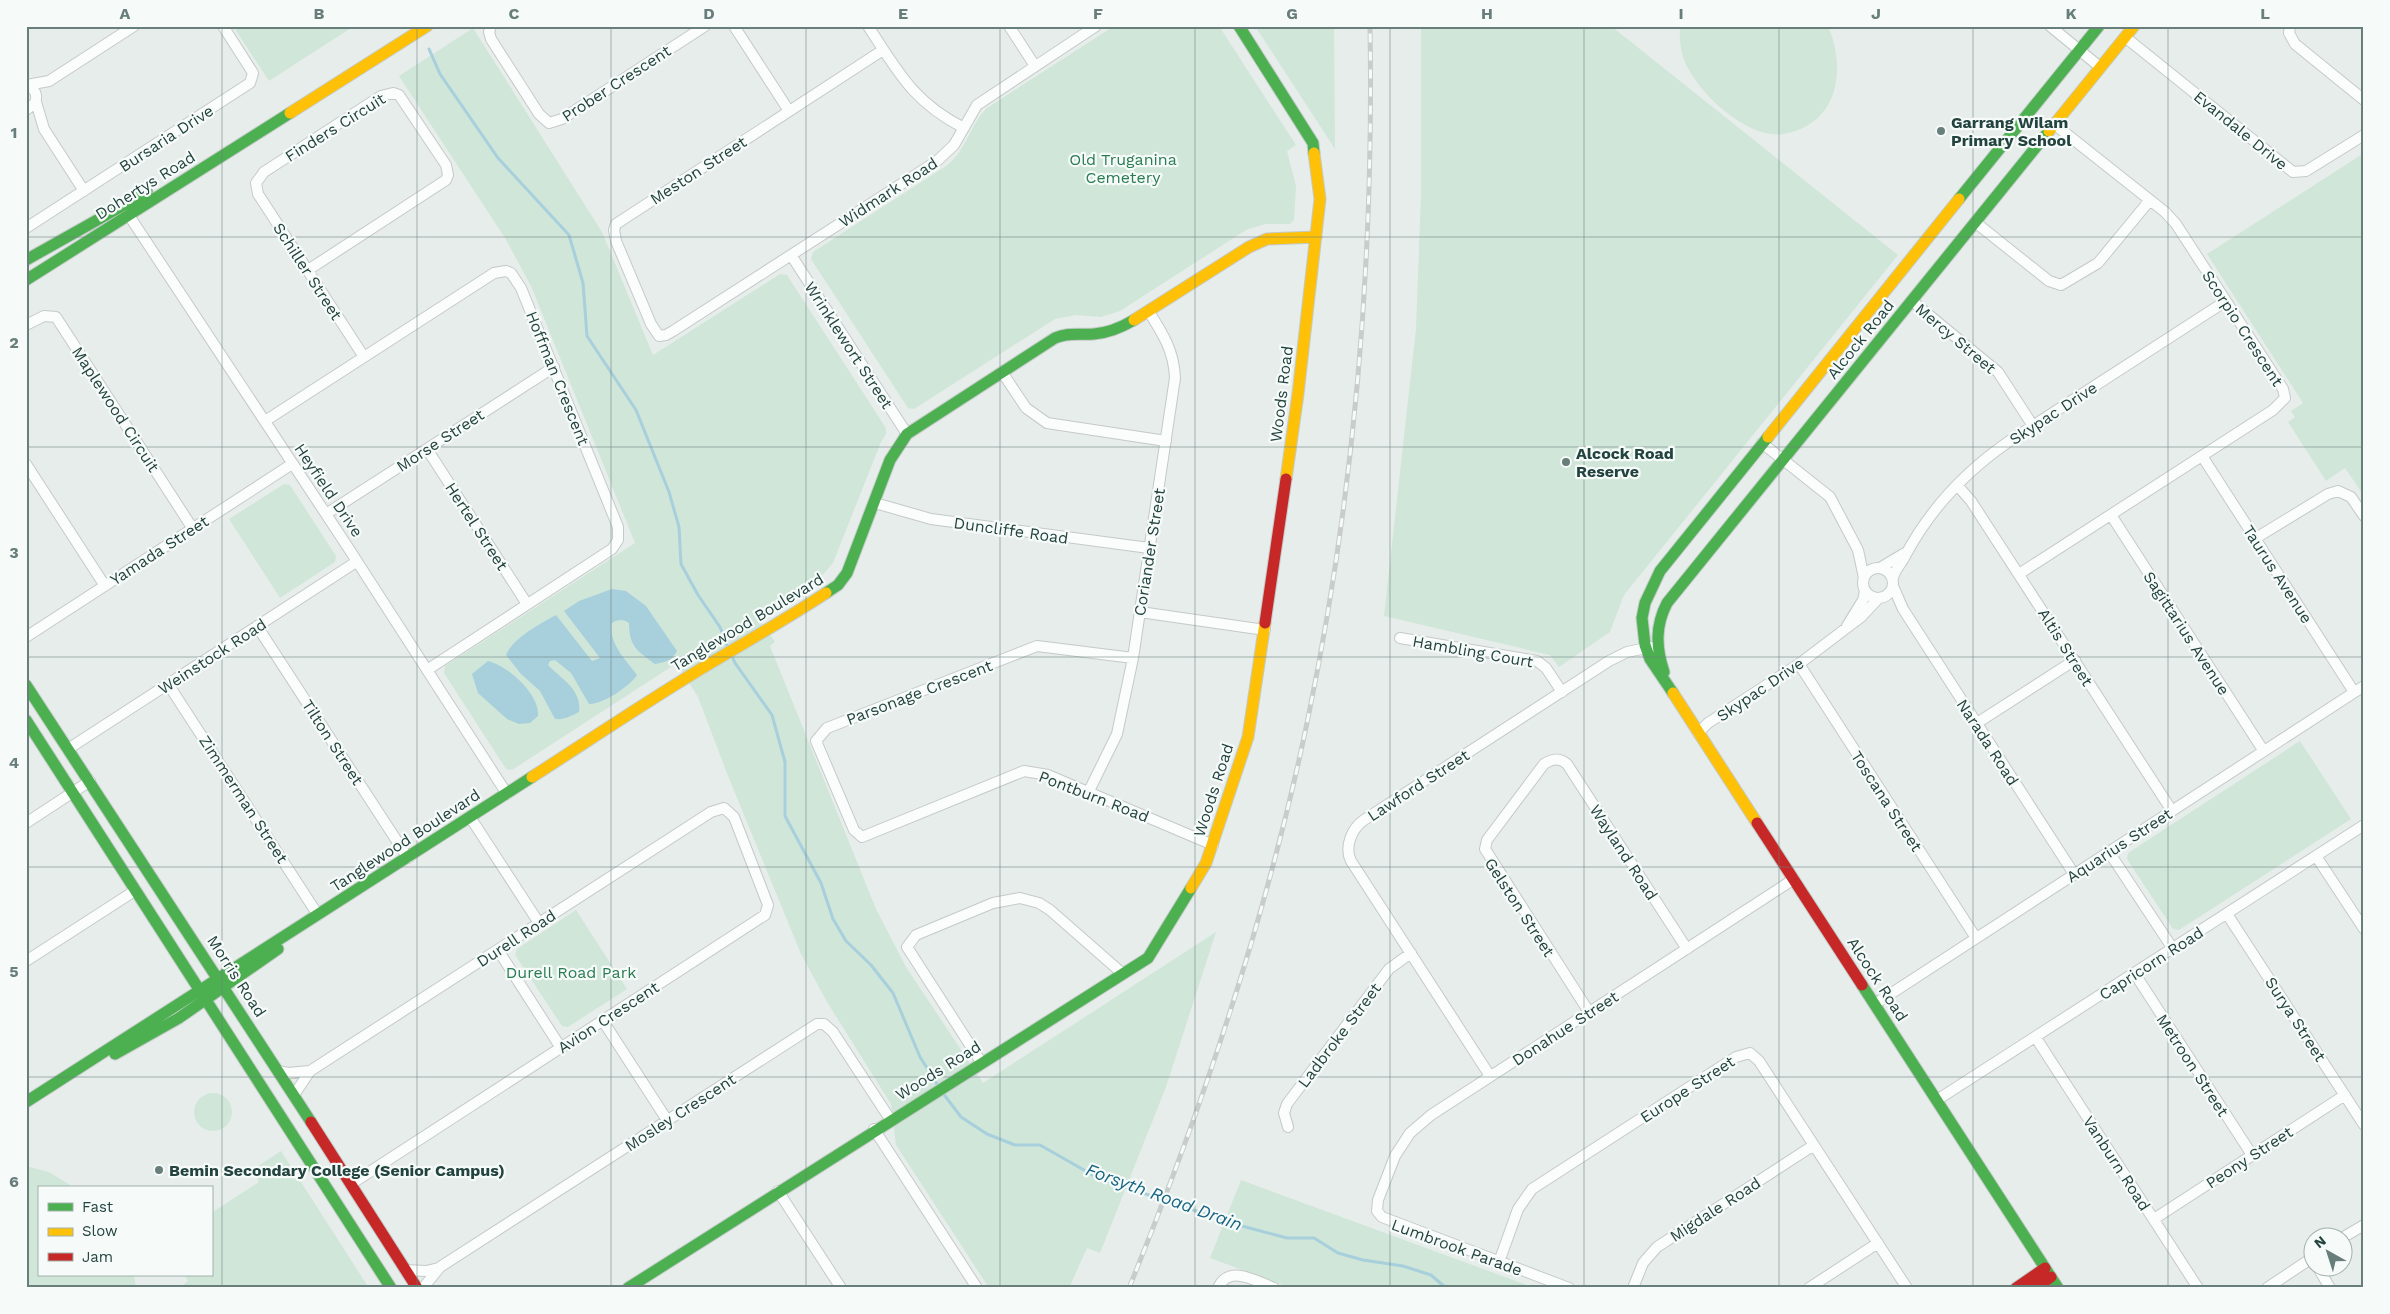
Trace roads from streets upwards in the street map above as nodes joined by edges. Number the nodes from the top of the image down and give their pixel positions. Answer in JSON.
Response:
{"nodes":[{"id":1,"x":134,"y":26,"type":"edge"},
{"id":2,"x":223,"y":26,"type":"edge"},
{"id":3,"x":427,"y":26,"type":"edge"},
{"id":4,"x":491,"y":26,"type":"edge"},
{"id":5,"x":705,"y":26,"type":"edge"},
{"id":6,"x":734,"y":26,"type":"edge"},
{"id":7,"x":868,"y":26,"type":"edge"},
{"id":8,"x":1009,"y":26,"type":"edge"},
{"id":9,"x":1096,"y":26,"type":"edge"},
{"id":10,"x":1239,"y":26,"type":"edge"},
{"id":11,"x":2050,"y":26,"type":"edge"},
{"id":12,"x":2099,"y":26,"type":"edge"},
{"id":13,"x":2134,"y":26,"type":"edge"},
{"id":14,"x":2290,"y":26,"type":"edge"},
{"id":15,"x":2125,"y":37,"type":"junction"},
{"id":16,"x":883,"y":50,"type":"junction"},
{"id":17,"x":2080,"y":50,"type":"junction"},
{"id":18,"x":1035,"y":66,"type":"junction"},
{"id":19,"x":2100,"y":67,"type":"junction"},
{"id":20,"x":53,"y":79,"type":"junction"},
{"id":21,"x":26,"y":85,"type":"edge"},
{"id":22,"x":2364,"y":100,"type":"edge"},
{"id":23,"x":36,"y":101,"type":"junction"},
{"id":24,"x":26,"y":111,"type":"edge"},
{"id":25,"x":790,"y":111,"type":"junction"},
{"id":26,"x":2054,"y":124,"type":"junction"},
{"id":27,"x":964,"y":128,"type":"junction"},
{"id":28,"x":44,"y":129,"type":"junction"},
{"id":29,"x":2364,"y":135,"type":"edge"},
{"id":30,"x":256,"y":183,"type":"joint"},
{"id":31,"x":84,"y":191,"type":"junction"},
{"id":32,"x":2150,"y":200,"type":"junction"},
{"id":33,"x":125,"y":210,"type":"junction"},
{"id":34,"x":1975,"y":222,"type":"junction"},
{"id":35,"x":26,"y":228,"type":"edge"},
{"id":36,"x":1316,"y":237,"type":"junction"},
{"id":37,"x":791,"y":255,"type":"junction"},
{"id":38,"x":26,"y":260,"type":"edge"},
{"id":39,"x":308,"y":270,"type":"junction"},
{"id":40,"x":26,"y":280,"type":"edge"},
{"id":41,"x":1912,"y":301,"type":"junction"},
{"id":42,"x":2226,"y":301,"type":"junction"},
{"id":43,"x":1149,"y":312,"type":"junction"},
{"id":44,"x":26,"y":326,"type":"edge"},
{"id":45,"x":659,"y":336,"type":"joint"},
{"id":46,"x":364,"y":358,"type":"junction"},
{"id":47,"x":554,"y":367,"type":"junction"},
{"id":48,"x":1002,"y":372,"type":"junction"},
{"id":49,"x":265,"y":421,"type":"junction"},
{"id":50,"x":2033,"y":426,"type":"junction"},
{"id":51,"x":907,"y":434,"type":"junction"},
{"id":52,"x":1166,"y":442,"type":"junction"},
{"id":53,"x":1762,"y":443,"type":"junction"},
{"id":54,"x":427,"y":449,"type":"junction"},
{"id":55,"x":2202,"y":456,"type":"junction"},
{"id":56,"x":1783,"y":460,"type":"junction"},
{"id":57,"x":26,"y":464,"type":"edge"},
{"id":58,"x":292,"y":464,"type":"junction"},
{"id":59,"x":1957,"y":485,"type":"junction"},
{"id":60,"x":875,"y":503,"type":"junction"},
{"id":61,"x":326,"y":514,"type":"junction"},
{"id":62,"x":2111,"y":515,"type":"junction"},
{"id":63,"x":2364,"y":516,"type":"edge"},
{"id":64,"x":193,"y":529,"type":"junction"},
{"id":65,"x":2256,"y":538,"type":"junction"},
{"id":66,"x":1149,"y":548,"type":"junction"},
{"id":67,"x":1858,"y":550,"type":"junction"},
{"id":68,"x":1906,"y":553,"type":"junction"},
{"id":69,"x":356,"y":562,"type":"junction"},
{"id":70,"x":1879,"y":568,"type":"junction"},
{"id":71,"x":2020,"y":574,"type":"junction"},
{"id":72,"x":1864,"y":578,"type":"junction"},
{"id":73,"x":1893,"y":582,"type":"junction"},
{"id":74,"x":105,"y":586,"type":"junction"},
{"id":75,"x":1865,"y":591,"type":"junction"},
{"id":76,"x":1879,"y":598,"type":"junction"},
{"id":77,"x":527,"y":604,"type":"junction"},
{"id":78,"x":1903,"y":609,"type":"junction"},
{"id":79,"x":1140,"y":612,"type":"junction"},
{"id":80,"x":257,"y":626,"type":"junction"},
{"id":81,"x":1847,"y":626,"type":"junction"},
{"id":82,"x":1265,"y":630,"type":"junction"},
{"id":83,"x":26,"y":637,"type":"edge"},
{"id":84,"x":1400,"y":638,"type":"dead end"},
{"id":85,"x":1657,"y":646,"type":"junction"},
{"id":86,"x":1645,"y":648,"type":"junction"},
{"id":87,"x":1133,"y":658,"type":"junction"},
{"id":88,"x":2074,"y":660,"type":"junction"},
{"id":89,"x":1798,"y":664,"type":"junction"},
{"id":90,"x":426,"y":670,"type":"junction"},
{"id":91,"x":168,"y":684,"type":"junction"},
{"id":92,"x":26,"y":685,"type":"edge"},
{"id":93,"x":2364,"y":686,"type":"edge"},
{"id":94,"x":1670,"y":688,"type":"junction"},
{"id":95,"x":1562,"y":692,"type":"junction"},
{"id":96,"x":2354,"y":692,"type":"junction"},
{"id":97,"x":26,"y":720,"type":"edge"},
{"id":98,"x":1976,"y":724,"type":"junction"},
{"id":99,"x":1698,"y":733,"type":"junction"},
{"id":100,"x":68,"y":749,"type":"junction"},
{"id":101,"x":2263,"y":750,"type":"junction"},
{"id":102,"x":1556,"y":759,"type":"joint"},
{"id":103,"x":90,"y":782,"type":"junction"},
{"id":104,"x":1089,"y":791,"type":"junction"},
{"id":105,"x":73,"y":792,"type":"junction"},
{"id":106,"x":507,"y":794,"type":"junction"},
{"id":107,"x":724,"y":808,"type":"joint"},
{"id":108,"x":2172,"y":811,"type":"junction"},
{"id":109,"x":470,"y":817,"type":"junction"},
{"id":110,"x":26,"y":823,"type":"edge"},
{"id":111,"x":2364,"y":825,"type":"edge"},
{"id":112,"x":862,"y":836,"type":"joint"},
{"id":113,"x":1213,"y":845,"type":"junction"},
{"id":114,"x":2109,"y":852,"type":"junction"},
{"id":115,"x":2316,"y":856,"type":"junction"},
{"id":116,"x":408,"y":858,"type":"junction"},
{"id":117,"x":2074,"y":874,"type":"junction"},
{"id":118,"x":1794,"y":879,"type":"junction"},
{"id":119,"x":136,"y":890,"type":"junction"},
{"id":120,"x":2227,"y":914,"type":"junction"},
{"id":121,"x":318,"y":915,"type":"junction"},
{"id":122,"x":539,"y":923,"type":"junction"},
{"id":123,"x":2364,"y":930,"type":"edge"},
{"id":124,"x":1976,"y":938,"type":"junction"},
{"id":125,"x":1687,"y":949,"type":"junction"},
{"id":126,"x":2172,"y":949,"type":"junction"},
{"id":127,"x":498,"y":950,"type":"junction"},
{"id":128,"x":1411,"y":953,"type":"junction"},
{"id":129,"x":26,"y":961,"type":"edge"},
{"id":130,"x":1123,"y":974,"type":"junction"},
{"id":131,"x":2134,"y":974,"type":"junction"},
{"id":132,"x":218,"y":977,"type":"junction"},
{"id":133,"x":225,"y":988,"type":"junction"},
{"id":134,"x":200,"y":989,"type":"junction"},
{"id":135,"x":208,"y":1001,"type":"junction"},
{"id":136,"x":1875,"y":1004,"type":"junction"},
{"id":137,"x":1589,"y":1012,"type":"junction"},
{"id":138,"x":603,"y":1021,"type":"junction"},
{"id":139,"x":2036,"y":1038,"type":"junction"},
{"id":140,"x":561,"y":1048,"type":"junction"},
{"id":141,"x":979,"y":1063,"type":"junction"},
{"id":142,"x":278,"y":1071,"type":"junction"},
{"id":143,"x":310,"y":1071,"type":"junction"},
{"id":144,"x":70,"y":1074,"type":"junction"},
{"id":145,"x":1490,"y":1076,"type":"junction"},
{"id":146,"x":294,"y":1095,"type":"junction"},
{"id":147,"x":2345,"y":1095,"type":"junction"},
{"id":148,"x":1937,"y":1100,"type":"junction"},
{"id":149,"x":26,"y":1102,"type":"edge"},
{"id":150,"x":667,"y":1120,"type":"junction"},
{"id":151,"x":890,"y":1120,"type":"junction"},
{"id":152,"x":2364,"y":1125,"type":"edge"},
{"id":153,"x":1288,"y":1127,"type":"dead end"},
{"id":154,"x":874,"y":1129,"type":"junction"},
{"id":155,"x":1814,"y":1145,"type":"junction"},
{"id":156,"x":2252,"y":1155,"type":"junction"},
{"id":157,"x":351,"y":1184,"type":"junction"},
{"id":158,"x":778,"y":1191,"type":"junction"},
{"id":159,"x":332,"y":1196,"type":"junction"},
{"id":160,"x":1377,"y":1211,"type":"joint"},
{"id":161,"x":2154,"y":1219,"type":"junction"},
{"id":162,"x":2364,"y":1225,"type":"edge"},
{"id":163,"x":2352,"y":1232,"type":"edge"},
{"id":164,"x":1878,"y":1243,"type":"junction"},
{"id":165,"x":1499,"y":1262,"type":"junction"},
{"id":166,"x":440,"y":1267,"type":"junction"},
{"id":167,"x":2302,"y":1267,"type":"edge"},
{"id":168,"x":405,"y":1270,"type":"junction"},
{"id":169,"x":2048,"y":1272,"type":"junction"},
{"id":170,"x":2322,"y":1276,"type":"edge"},
{"id":171,"x":391,"y":1288,"type":"edge"},
{"id":172,"x":417,"y":1288,"type":"edge"},
{"id":173,"x":423,"y":1288,"type":"edge"},
{"id":174,"x":628,"y":1288,"type":"edge"},
{"id":175,"x":841,"y":1288,"type":"edge"},
{"id":176,"x":977,"y":1288,"type":"edge"},
{"id":177,"x":1218,"y":1288,"type":"edge"},
{"id":178,"x":1274,"y":1288,"type":"edge"},
{"id":179,"x":1569,"y":1288,"type":"edge"},
{"id":180,"x":1633,"y":1288,"type":"edge"},
{"id":181,"x":1809,"y":1288,"type":"edge"},
{"id":182,"x":1907,"y":1288,"type":"edge"},
{"id":183,"x":2016,"y":1288,"type":"edge"},
{"id":184,"x":2035,"y":1288,"type":"edge"},
{"id":185,"x":2058,"y":1288,"type":"edge"},
{"id":186,"x":2198,"y":1288,"type":"edge"},
{"id":187,"x":2267,"y":1288,"type":"edge"},
{"id":188,"x":2330,"y":1288,"type":"edge"}],
"edges":[{"from":1,"to":20,"type":"street"},
{"from":2,"to":31,"type":"street","name":"Bursaria Drive"},
{"from":3,"to":33,"type":"street","name":"Dohertys Road"},
{"from":4,"to":5,"type":"street","name":"Prober Crescent"},
{"from":6,"to":25,"type":"street"},
{"from":7,"to":16,"type":"street"},
{"from":8,"to":18,"type":"street"},
{"from":9,"to":18,"type":"street","name":"Widmark Road"},
{"from":10,"to":36,"type":"street","name":"Woods Road"},
{"from":11,"to":17,"type":"street"},
{"from":12,"to":17,"type":"street","name":"Alcock Road"},
{"from":13,"to":15,"type":"street","name":"Alcock Road"},
{"from":14,"to":22,"type":"street"},
{"from":15,"to":19,"type":"street","name":"Alcock Road"},
{"from":15,"to":29,"type":"street","name":"Evandale Drive"},
{"from":16,"to":25,"type":"street","name":"Meston Street"},
{"from":16,"to":27,"type":"street"},
{"from":17,"to":19,"type":"street"},
{"from":17,"to":53,"type":"street","name":"Alcock Road"},
{"from":18,"to":27,"type":"street","name":"Widmark Road"},
{"from":19,"to":26,"type":"street","name":"Alcock Road"},
{"from":20,"to":21,"type":"street"},
{"from":20,"to":23,"type":"street"},
{"from":21,"to":23,"type":"street"},
{"from":23,"to":24,"type":"street"},
{"from":23,"to":28,"type":"street"},
{"from":24,"to":28,"type":"street"},
{"from":25,"to":45,"type":"street","name":"Meston Street"},
{"from":26,"to":32,"type":"street","name":"Scorpio Crescent"},
{"from":26,"to":34,"type":"street","name":"Alcock Road"},
{"from":27,"to":37,"type":"street","name":"Widmark Road"},
{"from":28,"to":31,"type":"street"},
{"from":30,"to":39,"type":"street","name":"Schiller Street"},
{"from":30,"to":39,"type":"street","name":"Finders Circuit"},
{"from":31,"to":35,"type":"street","name":"Bursaria Drive"},
{"from":32,"to":34,"type":"street"},
{"from":32,"to":42,"type":"street","name":"Scorpio Crescent"},
{"from":33,"to":38,"type":"street","name":"Dohertys Road"},
{"from":33,"to":40,"type":"street","name":"Dohertys Road"},
{"from":33,"to":49,"type":"street","name":"Heyfield Drive"},
{"from":34,"to":41,"type":"street","name":"Alcock Road"},
{"from":36,"to":43,"type":"street","name":"Tanglewood Boulevard"},
{"from":36,"to":82,"type":"street","name":"Woods Road"},
{"from":37,"to":45,"type":"street","name":"Widmark Road"},
{"from":37,"to":51,"type":"street","name":"Wrinklewort Street"},
{"from":39,"to":46,"type":"street","name":"Schiller Street"},
{"from":41,"to":50,"type":"street","name":"Mercy Street"},
{"from":41,"to":56,"type":"street","name":"Alcock Road"},
{"from":42,"to":50,"type":"street","name":"Skypac Drive"},
{"from":42,"to":55,"type":"street","name":"Scorpio Crescent"},
{"from":43,"to":48,"type":"street","name":"Tanglewood Boulevard"},
{"from":43,"to":52,"type":"street","name":"Coriander Street"},
{"from":44,"to":64,"type":"street","name":"Maplewood Circuit"},
{"from":46,"to":47,"type":"street","name":"Hoffman Crescent"},
{"from":46,"to":49,"type":"street","name":"Hoffman Crescent"},
{"from":47,"to":54,"type":"street","name":"Morse Street"},
{"from":47,"to":77,"type":"street","name":"Hoffman Crescent"},
{"from":48,"to":51,"type":"street","name":"Tanglewood Boulevard"},
{"from":48,"to":52,"type":"street"},
{"from":49,"to":58,"type":"street","name":"Heyfield Drive"},
{"from":50,"to":59,"type":"street","name":"Skypac Drive"},
{"from":51,"to":60,"type":"street","name":"Tanglewood Boulevard"},
{"from":52,"to":66,"type":"street","name":"Coriander Street"},
{"from":53,"to":56,"type":"street"},
{"from":53,"to":86,"type":"street","name":"Alcock Road"},
{"from":54,"to":61,"type":"street","name":"Morse Street"},
{"from":54,"to":77,"type":"street","name":"Hertel Street"},
{"from":55,"to":62,"type":"street","name":"Scorpio Crescent"},
{"from":55,"to":65,"type":"street","name":"Taurus Avenue"},
{"from":56,"to":67,"type":"street"},
{"from":56,"to":85,"type":"street","name":"Alcock Road"},
{"from":57,"to":74,"type":"street"},
{"from":58,"to":61,"type":"street","name":"Heyfield Drive"},
{"from":58,"to":64,"type":"street","name":"Yamada Street"},
{"from":59,"to":68,"type":"street","name":"Skypac Drive"},
{"from":59,"to":71,"type":"street","name":"Altis Street"},
{"from":60,"to":66,"type":"street","name":"Duncliffe Road"},
{"from":60,"to":106,"type":"street","name":"Tanglewood Boulevard"},
{"from":61,"to":69,"type":"street","name":"Heyfield Drive"},
{"from":62,"to":71,"type":"street","name":"Scorpio Crescent"},
{"from":62,"to":101,"type":"street","name":"Sagittarius Avenue"},
{"from":63,"to":65,"type":"street"},
{"from":64,"to":74,"type":"street","name":"Yamada Street"},
{"from":65,"to":96,"type":"street","name":"Taurus Avenue"},
{"from":66,"to":79,"type":"street","name":"Coriander Street"},
{"from":67,"to":70,"type":"street"},
{"from":67,"to":72,"type":"street"},
{"from":68,"to":70,"type":"street","name":"Skypac Drive"},
{"from":68,"to":73,"type":"street","name":"Skypac Drive"},
{"from":69,"to":80,"type":"street","name":"Weinstock Road"},
{"from":69,"to":90,"type":"street","name":"Heyfield Drive"},
{"from":70,"to":72,"type":"street"},
{"from":70,"to":73,"type":"street"},
{"from":71,"to":88,"type":"street","name":"Altis Street"},
{"from":72,"to":75,"type":"street"},
{"from":73,"to":76,"type":"street"},
{"from":73,"to":78,"type":"street","name":"Narada Road"},
{"from":74,"to":83,"type":"street","name":"Yamada Street"},
{"from":75,"to":76,"type":"street"},
{"from":75,"to":81,"type":"street","name":"Skypac Drive"},
{"from":76,"to":78,"type":"street"},
{"from":76,"to":81,"type":"street","name":"Skypac Drive"},
{"from":77,"to":90,"type":"street","name":"Hoffman Crescent"},
{"from":78,"to":98,"type":"street","name":"Narada Road"},
{"from":79,"to":82,"type":"street"},
{"from":79,"to":87,"type":"street","name":"Coriander Street"},
{"from":80,"to":91,"type":"street","name":"Weinstock Road"},
{"from":80,"to":116,"type":"street","name":"Tilton Street"},
{"from":81,"to":89,"type":"street","name":"Skypac Drive"},
{"from":82,"to":113,"type":"street","name":"Woods Road"},
{"from":84,"to":95,"type":"street","name":"Hambling Court"},
{"from":85,"to":86,"type":"street","name":"Lawford Street"},
{"from":85,"to":94,"type":"street","name":"Alcock Road"},
{"from":86,"to":94,"type":"street","name":"Alcock Road"},
{"from":86,"to":95,"type":"street","name":"Lawford Street"},
{"from":87,"to":104,"type":"street","name":"Coriander Street"},
{"from":87,"to":112,"type":"street","name":"Parsonage Crescent"},
{"from":88,"to":98,"type":"street"},
{"from":88,"to":108,"type":"street","name":"Altis Street"},
{"from":89,"to":99,"type":"street","name":"Skypac Drive"},
{"from":89,"to":124,"type":"street","name":"Toscana Street"},
{"from":90,"to":106,"type":"street","name":"Heyfield Drive"},
{"from":91,"to":100,"type":"street","name":"Weinstock Road"},
{"from":91,"to":121,"type":"street","name":"Zimmerman Street"},
{"from":92,"to":100,"type":"street","name":"Morris Road"},
{"from":93,"to":96,"type":"street","name":"Aquarius Street"},
{"from":94,"to":99,"type":"street","name":"Alcock Road"},
{"from":95,"to":128,"type":"street","name":"Lawford Street"},
{"from":96,"to":101,"type":"street","name":"Aquarius Street"},
{"from":97,"to":105,"type":"street"},
{"from":98,"to":117,"type":"street","name":"Narada Road"},
{"from":99,"to":118,"type":"street","name":"Alcock Road"},
{"from":100,"to":103,"type":"street","name":"Morris Road"},
{"from":101,"to":108,"type":"street","name":"Aquarius Street"},
{"from":102,"to":125,"type":"street","name":"Wayland Road"},
{"from":102,"to":137,"type":"street","name":"Gelston Street"},
{"from":103,"to":105,"type":"street"},
{"from":103,"to":132,"type":"street","name":"Morris Road"},
{"from":104,"to":112,"type":"street","name":"Pontburn Road"},
{"from":104,"to":113,"type":"street","name":"Pontburn Road"},
{"from":105,"to":110,"type":"street"},
{"from":105,"to":119,"type":"street"},
{"from":106,"to":109,"type":"street","name":"Tanglewood Boulevard"},
{"from":107,"to":122,"type":"street","name":"Durell Road"},
{"from":107,"to":138,"type":"street","name":"Avion Crescent"},
{"from":108,"to":114,"type":"street","name":"Aquarius Street"},
{"from":109,"to":116,"type":"street","name":"Tanglewood Boulevard"},
{"from":109,"to":122,"type":"street"},
{"from":111,"to":115,"type":"street","name":"Capricorn Road"},
{"from":113,"to":130,"type":"street","name":"Woods Road"},
{"from":114,"to":117,"type":"street","name":"Aquarius Street"},
{"from":114,"to":126,"type":"street"},
{"from":115,"to":120,"type":"street","name":"Capricorn Road"},
{"from":115,"to":123,"type":"street"},
{"from":116,"to":121,"type":"street","name":"Tanglewood Boulevard"},
{"from":117,"to":124,"type":"street","name":"Aquarius Street"},
{"from":118,"to":125,"type":"street","name":"Donahue Street"},
{"from":118,"to":136,"type":"street","name":"Alcock Road"},
{"from":119,"to":129,"type":"street"},
{"from":119,"to":134,"type":"street"},
{"from":120,"to":126,"type":"street","name":"Capricorn Road"},
{"from":120,"to":147,"type":"street","name":"Surya Street"},
{"from":121,"to":132,"type":"street","name":"Tanglewood Boulevard"},
{"from":121,"to":133,"type":"street","name":"Tanglewood Boulevard"},
{"from":122,"to":127,"type":"street","name":"Durell Road"},
{"from":124,"to":136,"type":"street","name":"Aquarius Street"},
{"from":125,"to":137,"type":"street","name":"Donahue Street"},
{"from":126,"to":131,"type":"street","name":"Capricorn Road"},
{"from":127,"to":140,"type":"street"},
{"from":127,"to":143,"type":"street","name":"Durell Road"},
{"from":128,"to":145,"type":"street","name":"Lawford Street"},
{"from":128,"to":153,"type":"street","name":"Ladbroke Street"},
{"from":130,"to":141,"type":"street","name":"Woods Road"},
{"from":130,"to":141,"type":"street"},
{"from":131,"to":139,"type":"street","name":"Capricorn Road"},
{"from":131,"to":156,"type":"street","name":"Metroon Street"},
{"from":132,"to":133,"type":"street","name":"Morris Road"},
{"from":132,"to":134,"type":"street","name":"Tanglewood Boulevard"},
{"from":133,"to":135,"type":"street","name":"Tanglewood Boulevard"},
{"from":133,"to":142,"type":"street","name":"Morris Road"},
{"from":134,"to":135,"type":"street"},
{"from":134,"to":144,"type":"street","name":"Tanglewood Boulevard"},
{"from":135,"to":144,"type":"street","name":"Tanglewood Boulevard"},
{"from":135,"to":159,"type":"street"},
{"from":136,"to":148,"type":"street","name":"Alcock Road"},
{"from":137,"to":145,"type":"street","name":"Donahue Street"},
{"from":138,"to":140,"type":"street","name":"Avion Crescent"},
{"from":138,"to":150,"type":"street"},
{"from":139,"to":148,"type":"street","name":"Capricorn Road"},
{"from":139,"to":161,"type":"street","name":"Vanburn Road"},
{"from":140,"to":157,"type":"street","name":"Avion Crescent"},
{"from":141,"to":151,"type":"street","name":"Woods Road"},
{"from":142,"to":143,"type":"street","name":"Durell Road"},
{"from":142,"to":146,"type":"street","name":"Morris Road"},
{"from":143,"to":146,"type":"street","name":"Durell Road"},
{"from":144,"to":149,"type":"street"},
{"from":145,"to":160,"type":"street","name":"Donahue Street"},
{"from":146,"to":157,"type":"street","name":"Morris Road"},
{"from":147,"to":152,"type":"street","name":"Surya Street"},
{"from":147,"to":156,"type":"street","name":"Peony Street"},
{"from":148,"to":169,"type":"street","name":"Alcock Road"},
{"from":150,"to":151,"type":"street","name":"Mosley Crescent"},
{"from":150,"to":166,"type":"street","name":"Mosley Crescent"},
{"from":151,"to":154,"type":"street","name":"Woods Road"},
{"from":154,"to":158,"type":"street","name":"Woods Road"},
{"from":154,"to":176,"type":"street"},
{"from":155,"to":164,"type":"street","name":"Europe Street"},
{"from":155,"to":165,"type":"street","name":"Europe Street"},
{"from":155,"to":180,"type":"street","name":"Migdale Road"},
{"from":156,"to":161,"type":"street","name":"Peony Street"},
{"from":157,"to":159,"type":"street"},
{"from":157,"to":168,"type":"street","name":"Morris Road"},
{"from":158,"to":174,"type":"street","name":"Woods Road"},
{"from":158,"to":175,"type":"street"},
{"from":159,"to":171,"type":"street"},
{"from":160,"to":165,"type":"street","name":"Lumbrook Parade"},
{"from":161,"to":186,"type":"street","name":"Vanburn Road"},
{"from":162,"to":163,"type":"street"},
{"from":164,"to":181,"type":"street"},
{"from":164,"to":182,"type":"street","name":"Europe Street"},
{"from":165,"to":179,"type":"street","name":"Lumbrook Parade"},
{"from":166,"to":168,"type":"street","name":"Mosley Crescent"},
{"from":166,"to":173,"type":"street","name":"Mosley Crescent"},
{"from":167,"to":187,"type":"street"},
{"from":168,"to":172,"type":"street","name":"Morris Road"},
{"from":169,"to":183,"type":"street"},
{"from":169,"to":184,"type":"street"},
{"from":169,"to":185,"type":"street","name":"Alcock Road"},
{"from":170,"to":188,"type":"street"},
{"from":177,"to":178,"type":"street"}]}
